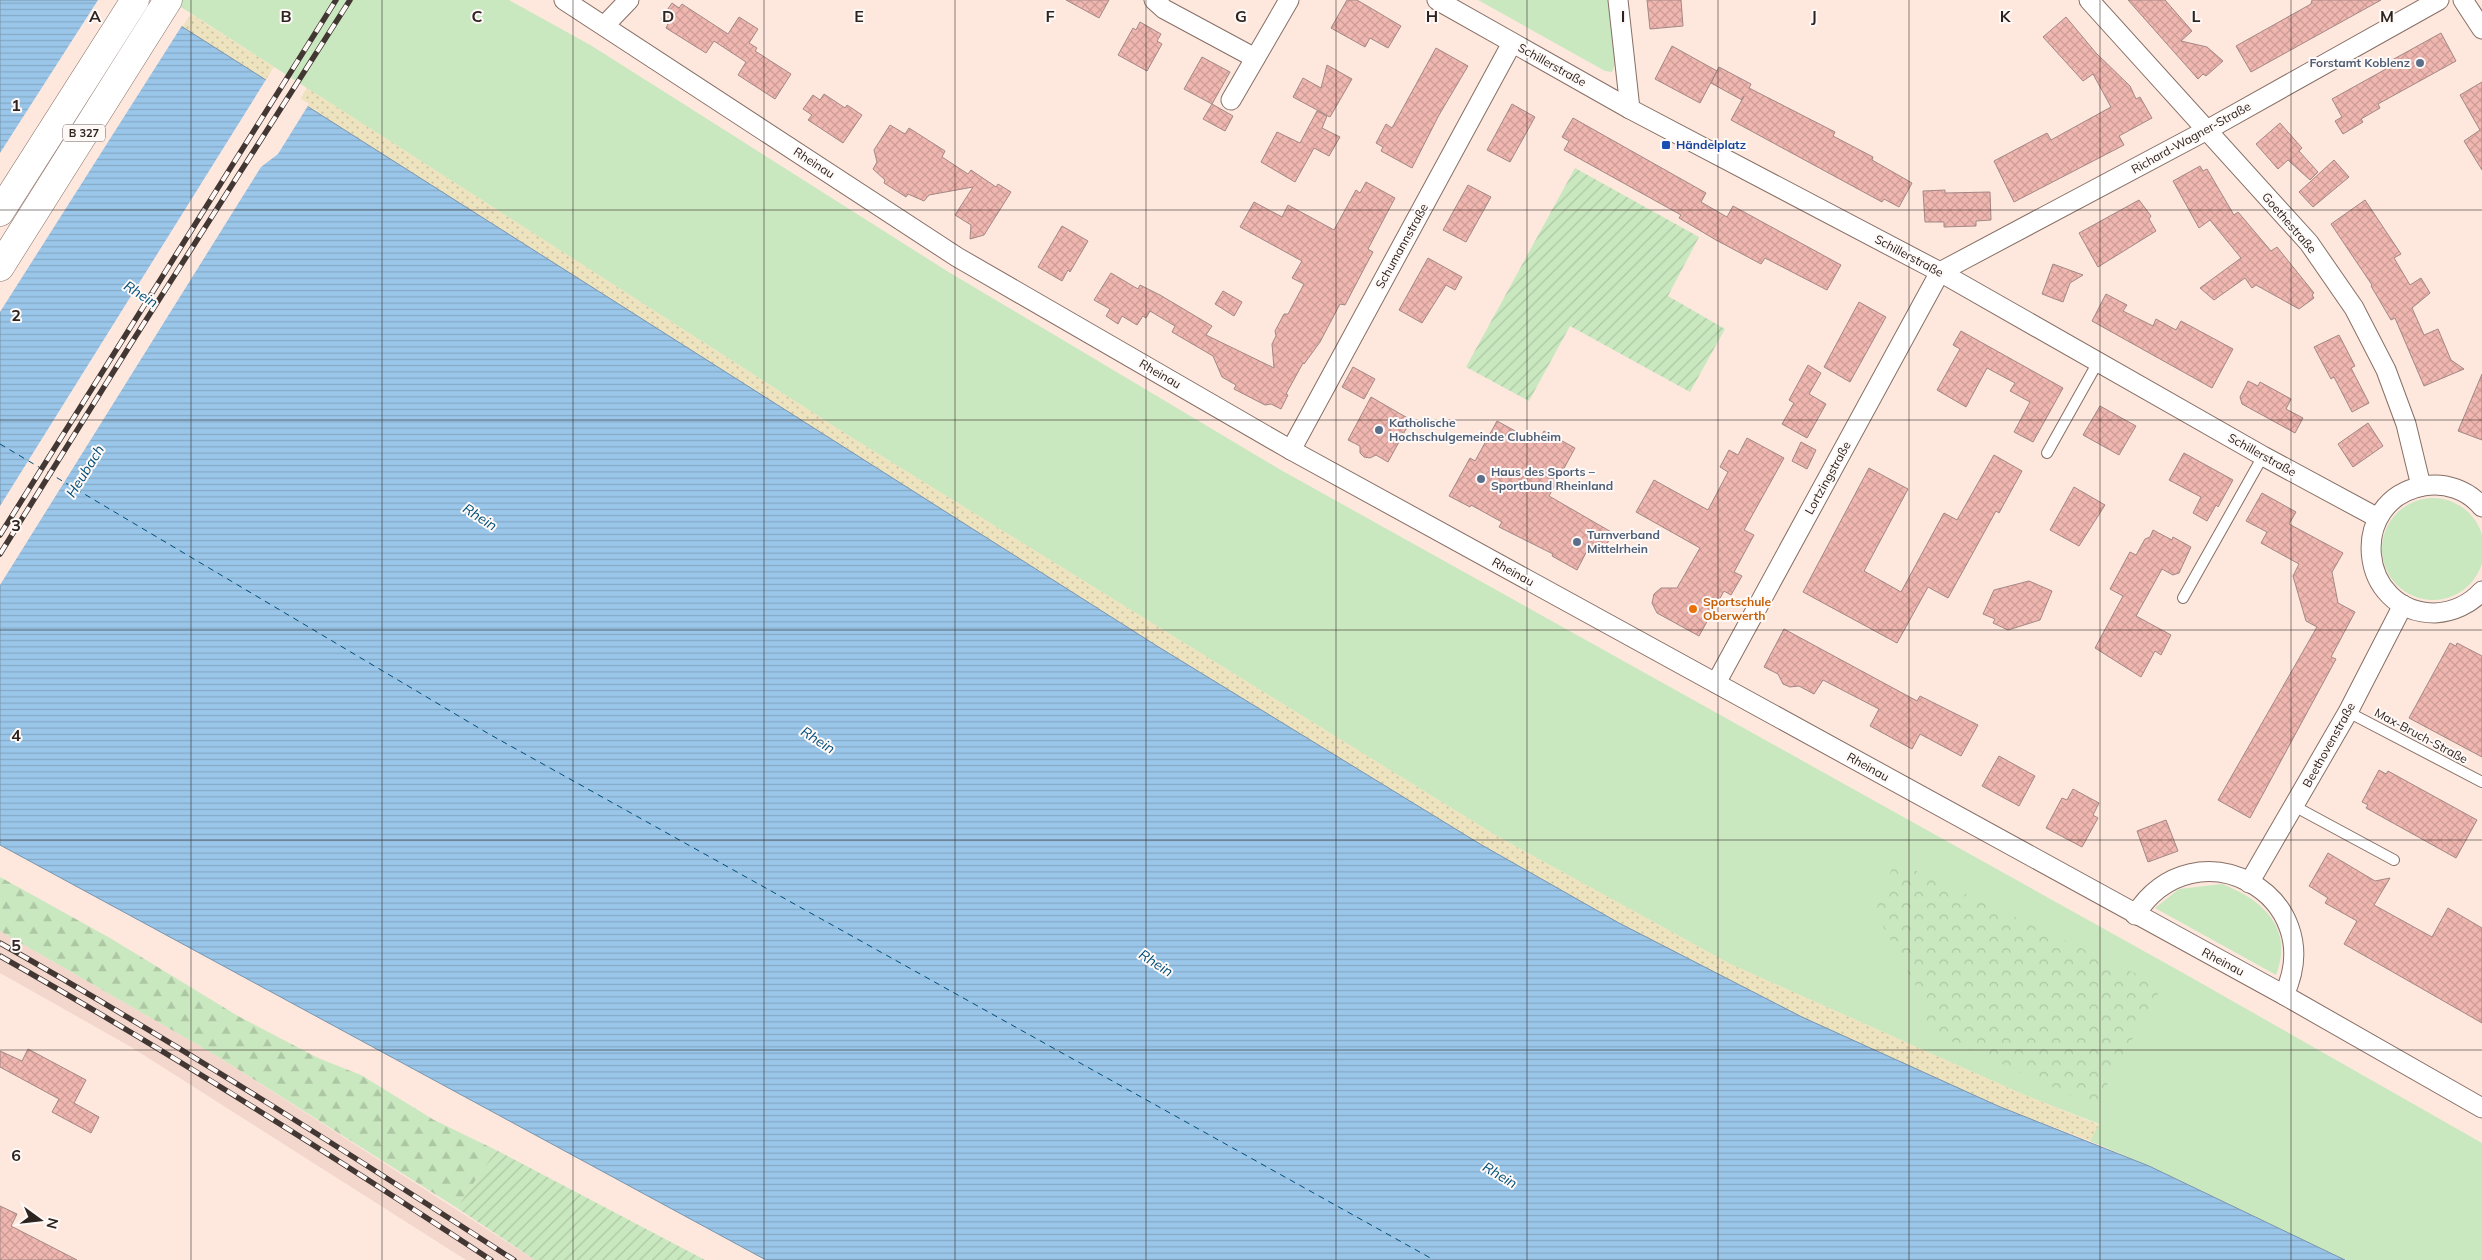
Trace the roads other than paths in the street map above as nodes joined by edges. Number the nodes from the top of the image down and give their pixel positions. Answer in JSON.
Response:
{"nodes":[{"id":1,"x":135,"y":0,"type":"edge"},
{"id":2,"x":168,"y":0,"type":"edge"},
{"id":3,"x":564,"y":0,"type":"edge"},
{"id":4,"x":629,"y":0,"type":"edge"},
{"id":5,"x":1154,"y":0,"type":"edge"},
{"id":6,"x":1289,"y":0,"type":"edge"},
{"id":7,"x":1437,"y":0,"type":"edge"},
{"id":8,"x":1618,"y":0,"type":"edge"},
{"id":9,"x":2089,"y":0,"type":"edge"},
{"id":10,"x":2439,"y":0,"type":"edge"},
{"id":11,"x":2463,"y":0,"type":"edge"},
{"id":12,"x":605,"y":25,"type":"junction"},
{"id":13,"x":2482,"y":29,"type":"edge"},
{"id":14,"x":1512,"y":43,"type":"junction"},
{"id":15,"x":1255,"y":58,"type":"junction"},
{"id":16,"x":1230,"y":100,"type":"dead end"},
{"id":17,"x":1630,"y":109,"type":"junction"},
{"id":18,"x":2207,"y":130,"type":"junction"},
{"id":19,"x":0,"y":212,"type":"edge"},
{"id":20,"x":0,"y":267,"type":"edge"},
{"id":21,"x":1940,"y":272,"type":"junction"},
{"id":22,"x":2098,"y":362,"type":"junction"},
{"id":23,"x":1291,"y":450,"type":"junction"},
{"id":24,"x":2048,"y":453,"type":"dead end"},
{"id":25,"x":2263,"y":456,"type":"junction"},
{"id":26,"x":2421,"y":486,"type":"junction"},
{"id":27,"x":2482,"y":507,"type":"edge"},
{"id":28,"x":2378,"y":518,"type":"junction"},
{"id":29,"x":2482,"y":591,"type":"edge"},
{"id":30,"x":2183,"y":598,"type":"dead end"},
{"id":31,"x":2403,"y":605,"type":"junction"},
{"id":32,"x":1716,"y":683,"type":"junction"},
{"id":33,"x":2348,"y":712,"type":"junction"},
{"id":34,"x":2482,"y":782,"type":"edge"},
{"id":35,"x":2294,"y":806,"type":"junction"},
{"id":36,"x":2394,"y":860,"type":"dead end"},
{"id":37,"x":2249,"y":883,"type":"junction"},
{"id":38,"x":2135,"y":915,"type":"junction"},
{"id":39,"x":2284,"y":995,"type":"junction"},
{"id":40,"x":2482,"y":1108,"type":"edge"}],
"edges":[{"from":1,"to":19,"type":"highway","number":"B 327"},
{"from":2,"to":20,"type":"highway","number":"B 327"},
{"from":3,"to":12,"type":"street","name":"Rheinau"},
{"from":4,"to":12,"type":"street"},
{"from":5,"to":15,"type":"street"},
{"from":6,"to":15,"type":"street"},
{"from":7,"to":14,"type":"street","name":"Schillerstraße"},
{"from":8,"to":17,"type":"street"},
{"from":9,"to":18,"type":"street","name":"Goethestraße"},
{"from":10,"to":18,"type":"street","name":"Richard-Wagner-Straße"},
{"from":11,"to":13,"type":"street"},
{"from":12,"to":23,"type":"street","name":"Rheinau"},
{"from":14,"to":17,"type":"street","name":"Schillerstraße"},
{"from":14,"to":23,"type":"street","name":"Schumannstraße"},
{"from":15,"to":16,"type":"street"},
{"from":17,"to":21,"type":"street","name":"Schillerstraße"},
{"from":18,"to":21,"type":"street","name":"Richard-Wagner-Straße"},
{"from":18,"to":26,"type":"street","name":"Goethestraße"},
{"from":21,"to":22,"type":"street","name":"Schillerstraße"},
{"from":21,"to":32,"type":"street","name":"Lortzingstraße"},
{"from":22,"to":24,"type":"lane"},
{"from":22,"to":25,"type":"street","name":"Schillerstraße"},
{"from":23,"to":32,"type":"street","name":"Rheinau"},
{"from":25,"to":28,"type":"street","name":"Schillerstraße"},
{"from":25,"to":30,"type":"lane"},
{"from":26,"to":27,"type":"street"},
{"from":26,"to":28,"type":"street"},
{"from":28,"to":31,"type":"street"},
{"from":29,"to":31,"type":"street"},
{"from":31,"to":33,"type":"street","name":"Beethovenstraße"},
{"from":32,"to":38,"type":"street","name":"Rheinau"},
{"from":33,"to":34,"type":"lane","name":"Max-Bruch-Straße"},
{"from":33,"to":35,"type":"street","name":"Beethovenstraße"},
{"from":35,"to":36,"type":"lane"},
{"from":35,"to":37,"type":"street","name":"Beethovenstraße"},
{"from":37,"to":38,"type":"street"},
{"from":37,"to":39,"type":"street"},
{"from":38,"to":39,"type":"street","name":"Rheinau"},
{"from":39,"to":40,"type":"street","name":"Rheinau"}]}
